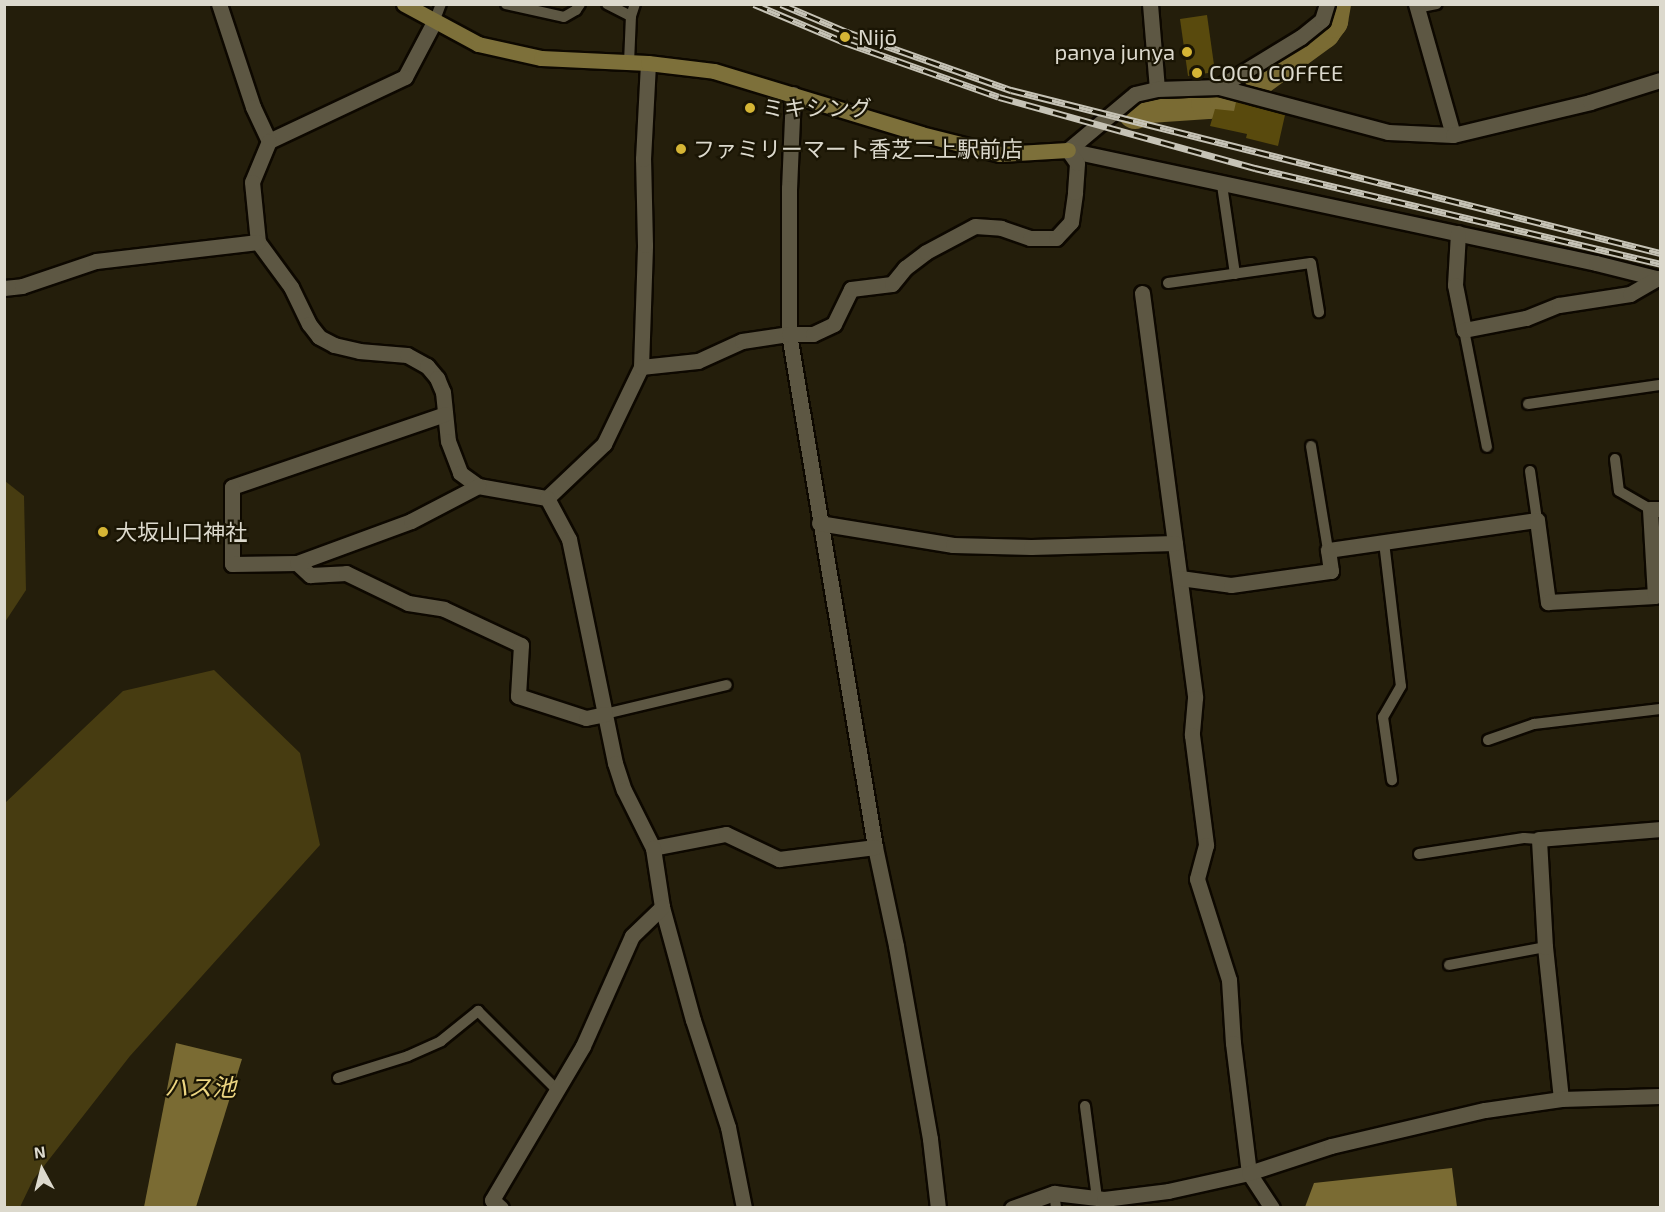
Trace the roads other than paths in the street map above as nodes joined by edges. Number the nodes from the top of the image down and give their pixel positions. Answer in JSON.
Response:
{"nodes":[{"id":1,"x":219,"y":4,"type":"edge"},
{"id":2,"x":404,"y":4,"type":"edge"},
{"id":3,"x":441,"y":4,"type":"edge"},
{"id":4,"x":506,"y":4,"type":"edge"},
{"id":5,"x":580,"y":4,"type":"edge"},
{"id":6,"x":607,"y":4,"type":"edge"},
{"id":7,"x":635,"y":4,"type":"edge"},
{"id":8,"x":1150,"y":4,"type":"edge"},
{"id":9,"x":1327,"y":4,"type":"edge"},
{"id":10,"x":1437,"y":4,"type":"edge"},
{"id":11,"x":1416,"y":6,"type":"edge"},
{"id":12,"x":631,"y":16,"type":"junction"},
{"id":13,"x":434,"y":22,"type":"junction"},
{"id":14,"x":629,"y":63,"type":"junction"},
{"id":15,"x":648,"y":63,"type":"junction"},
{"id":16,"x":1660,"y":80,"type":"edge"},
{"id":17,"x":1157,"y":89,"type":"junction"},
{"id":18,"x":1226,"y":89,"type":"junction"},
{"id":19,"x":793,"y":94,"type":"junction"},
{"id":20,"x":1453,"y":135,"type":"junction"},
{"id":21,"x":268,"y":141,"type":"junction"},
{"id":22,"x":1068,"y":150,"type":"junction"},
{"id":23,"x":1222,"y":185,"type":"junction"},
{"id":24,"x":1458,"y":233,"type":"junction"},
{"id":25,"x":258,"y":242,"type":"junction"},
{"id":26,"x":1235,"y":274,"type":"junction"},
{"id":27,"x":1659,"y":279,"type":"edge"},
{"id":28,"x":1168,"y":283,"type":"dead end"},
{"id":29,"x":4,"y":288,"type":"edge"},
{"id":30,"x":1142,"y":293,"type":"dead end"},
{"id":31,"x":1319,"y":312,"type":"dead end"},
{"id":32,"x":1464,"y":330,"type":"junction"},
{"id":33,"x":789,"y":334,"type":"junction"},
{"id":34,"x":641,"y":367,"type":"junction"},
{"id":35,"x":1660,"y":385,"type":"edge"},
{"id":36,"x":1528,"y":404,"type":"dead end"},
{"id":37,"x":445,"y":414,"type":"junction"},
{"id":38,"x":1311,"y":446,"type":"dead end"},
{"id":39,"x":1487,"y":447,"type":"dead end"},
{"id":40,"x":1615,"y":459,"type":"dead end"},
{"id":41,"x":1530,"y":471,"type":"dead end"},
{"id":42,"x":478,"y":486,"type":"junction"},
{"id":43,"x":547,"y":498,"type":"junction"},
{"id":44,"x":1655,"y":509,"type":"edge"},
{"id":45,"x":1537,"y":520,"type":"junction"},
{"id":46,"x":819,"y":523,"type":"junction"},
{"id":47,"x":1384,"y":542,"type":"junction"},
{"id":48,"x":1175,"y":543,"type":"junction"},
{"id":49,"x":1328,"y":550,"type":"junction"},
{"id":50,"x":297,"y":563,"type":"junction"},
{"id":51,"x":1180,"y":578,"type":"junction"},
{"id":52,"x":727,"y":685,"type":"dead end"},
{"id":53,"x":1660,"y":709,"type":"edge"},
{"id":54,"x":605,"y":714,"type":"junction"},
{"id":55,"x":1488,"y":740,"type":"dead end"},
{"id":56,"x":1392,"y":780,"type":"dead end"},
{"id":57,"x":1660,"y":829,"type":"edge"},
{"id":58,"x":1539,"y":839,"type":"junction"},
{"id":59,"x":875,"y":847,"type":"junction"},
{"id":60,"x":653,"y":848,"type":"junction"},
{"id":61,"x":1419,"y":854,"type":"dead end"},
{"id":62,"x":662,"y":907,"type":"junction"},
{"id":63,"x":1545,"y":947,"type":"junction"},
{"id":64,"x":1449,"y":965,"type":"dead end"},
{"id":65,"x":338,"y":1078,"type":"dead end"},
{"id":66,"x":556,"y":1089,"type":"junction"},
{"id":67,"x":1660,"y":1096,"type":"edge"},
{"id":68,"x":1561,"y":1099,"type":"junction"},
{"id":69,"x":1085,"y":1106,"type":"dead end"},
{"id":70,"x":1249,"y":1173,"type":"junction"},
{"id":71,"x":1097,"y":1198,"type":"junction"},
{"id":72,"x":1055,"y":1200,"type":"edge"},
{"id":73,"x":494,"y":1205,"type":"edge"},
{"id":74,"x":744,"y":1208,"type":"edge"},
{"id":75,"x":938,"y":1208,"type":"edge"},
{"id":76,"x":1012,"y":1208,"type":"edge"},
{"id":77,"x":1272,"y":1208,"type":"edge"}],
"edges":[{"from":1,"to":21,"type":"street"},
{"from":2,"to":13,"type":"street"},
{"from":3,"to":13,"type":"lane"},
{"from":4,"to":5,"type":"lane"},
{"from":6,"to":12,"type":"lane"},
{"from":7,"to":12,"type":"lane"},
{"from":8,"to":17,"type":"street"},
{"from":9,"to":18,"type":"street"},
{"from":10,"to":11,"type":"lane"},
{"from":11,"to":20,"type":"street"},
{"from":12,"to":14,"type":"lane"},
{"from":13,"to":14,"type":"street"},
{"from":13,"to":21,"type":"street"},
{"from":14,"to":15,"type":"street"},
{"from":15,"to":19,"type":"street"},
{"from":15,"to":34,"type":"street"},
{"from":16,"to":20,"type":"street"},
{"from":17,"to":18,"type":"street"},
{"from":17,"to":22,"type":"street"},
{"from":18,"to":20,"type":"street"},
{"from":19,"to":22,"type":"street"},
{"from":19,"to":33,"type":"street"},
{"from":21,"to":25,"type":"street"},
{"from":22,"to":23,"type":"street"},
{"from":22,"to":33,"type":"street"},
{"from":23,"to":24,"type":"street"},
{"from":23,"to":26,"type":"lane"},
{"from":24,"to":27,"type":"street"},
{"from":24,"to":32,"type":"street"},
{"from":25,"to":29,"type":"street"},
{"from":25,"to":37,"type":"street"},
{"from":26,"to":28,"type":"lane"},
{"from":26,"to":31,"type":"lane"},
{"from":27,"to":32,"type":"street"},
{"from":30,"to":48,"type":"street"},
{"from":32,"to":39,"type":"lane"},
{"from":33,"to":34,"type":"street"},
{"from":33,"to":46,"type":"street"},
{"from":34,"to":43,"type":"street"},
{"from":35,"to":36,"type":"lane"},
{"from":37,"to":42,"type":"street"},
{"from":37,"to":50,"type":"street"},
{"from":38,"to":49,"type":"lane"},
{"from":40,"to":44,"type":"lane"},
{"from":41,"to":45,"type":"lane"},
{"from":42,"to":43,"type":"street"},
{"from":42,"to":50,"type":"street"},
{"from":43,"to":54,"type":"street"},
{"from":44,"to":45,"type":"street"},
{"from":45,"to":47,"type":"street"},
{"from":46,"to":48,"type":"street"},
{"from":46,"to":59,"type":"street"},
{"from":47,"to":49,"type":"street"},
{"from":47,"to":56,"type":"lane"},
{"from":48,"to":51,"type":"street"},
{"from":49,"to":51,"type":"street"},
{"from":50,"to":54,"type":"street"},
{"from":51,"to":70,"type":"street"},
{"from":52,"to":54,"type":"lane"},
{"from":53,"to":55,"type":"lane"},
{"from":54,"to":60,"type":"street"},
{"from":57,"to":58,"type":"street"},
{"from":58,"to":61,"type":"lane"},
{"from":58,"to":63,"type":"street"},
{"from":59,"to":60,"type":"street"},
{"from":59,"to":75,"type":"street"},
{"from":60,"to":62,"type":"street"},
{"from":62,"to":66,"type":"street"},
{"from":62,"to":74,"type":"street"},
{"from":63,"to":64,"type":"lane"},
{"from":63,"to":68,"type":"street"},
{"from":65,"to":66,"type":"lane"},
{"from":66,"to":73,"type":"street"},
{"from":67,"to":68,"type":"street"},
{"from":68,"to":70,"type":"street"},
{"from":69,"to":71,"type":"lane"},
{"from":70,"to":71,"type":"street"},
{"from":70,"to":77,"type":"street"},
{"from":71,"to":72,"type":"street"},
{"from":72,"to":76,"type":"street"}]}
